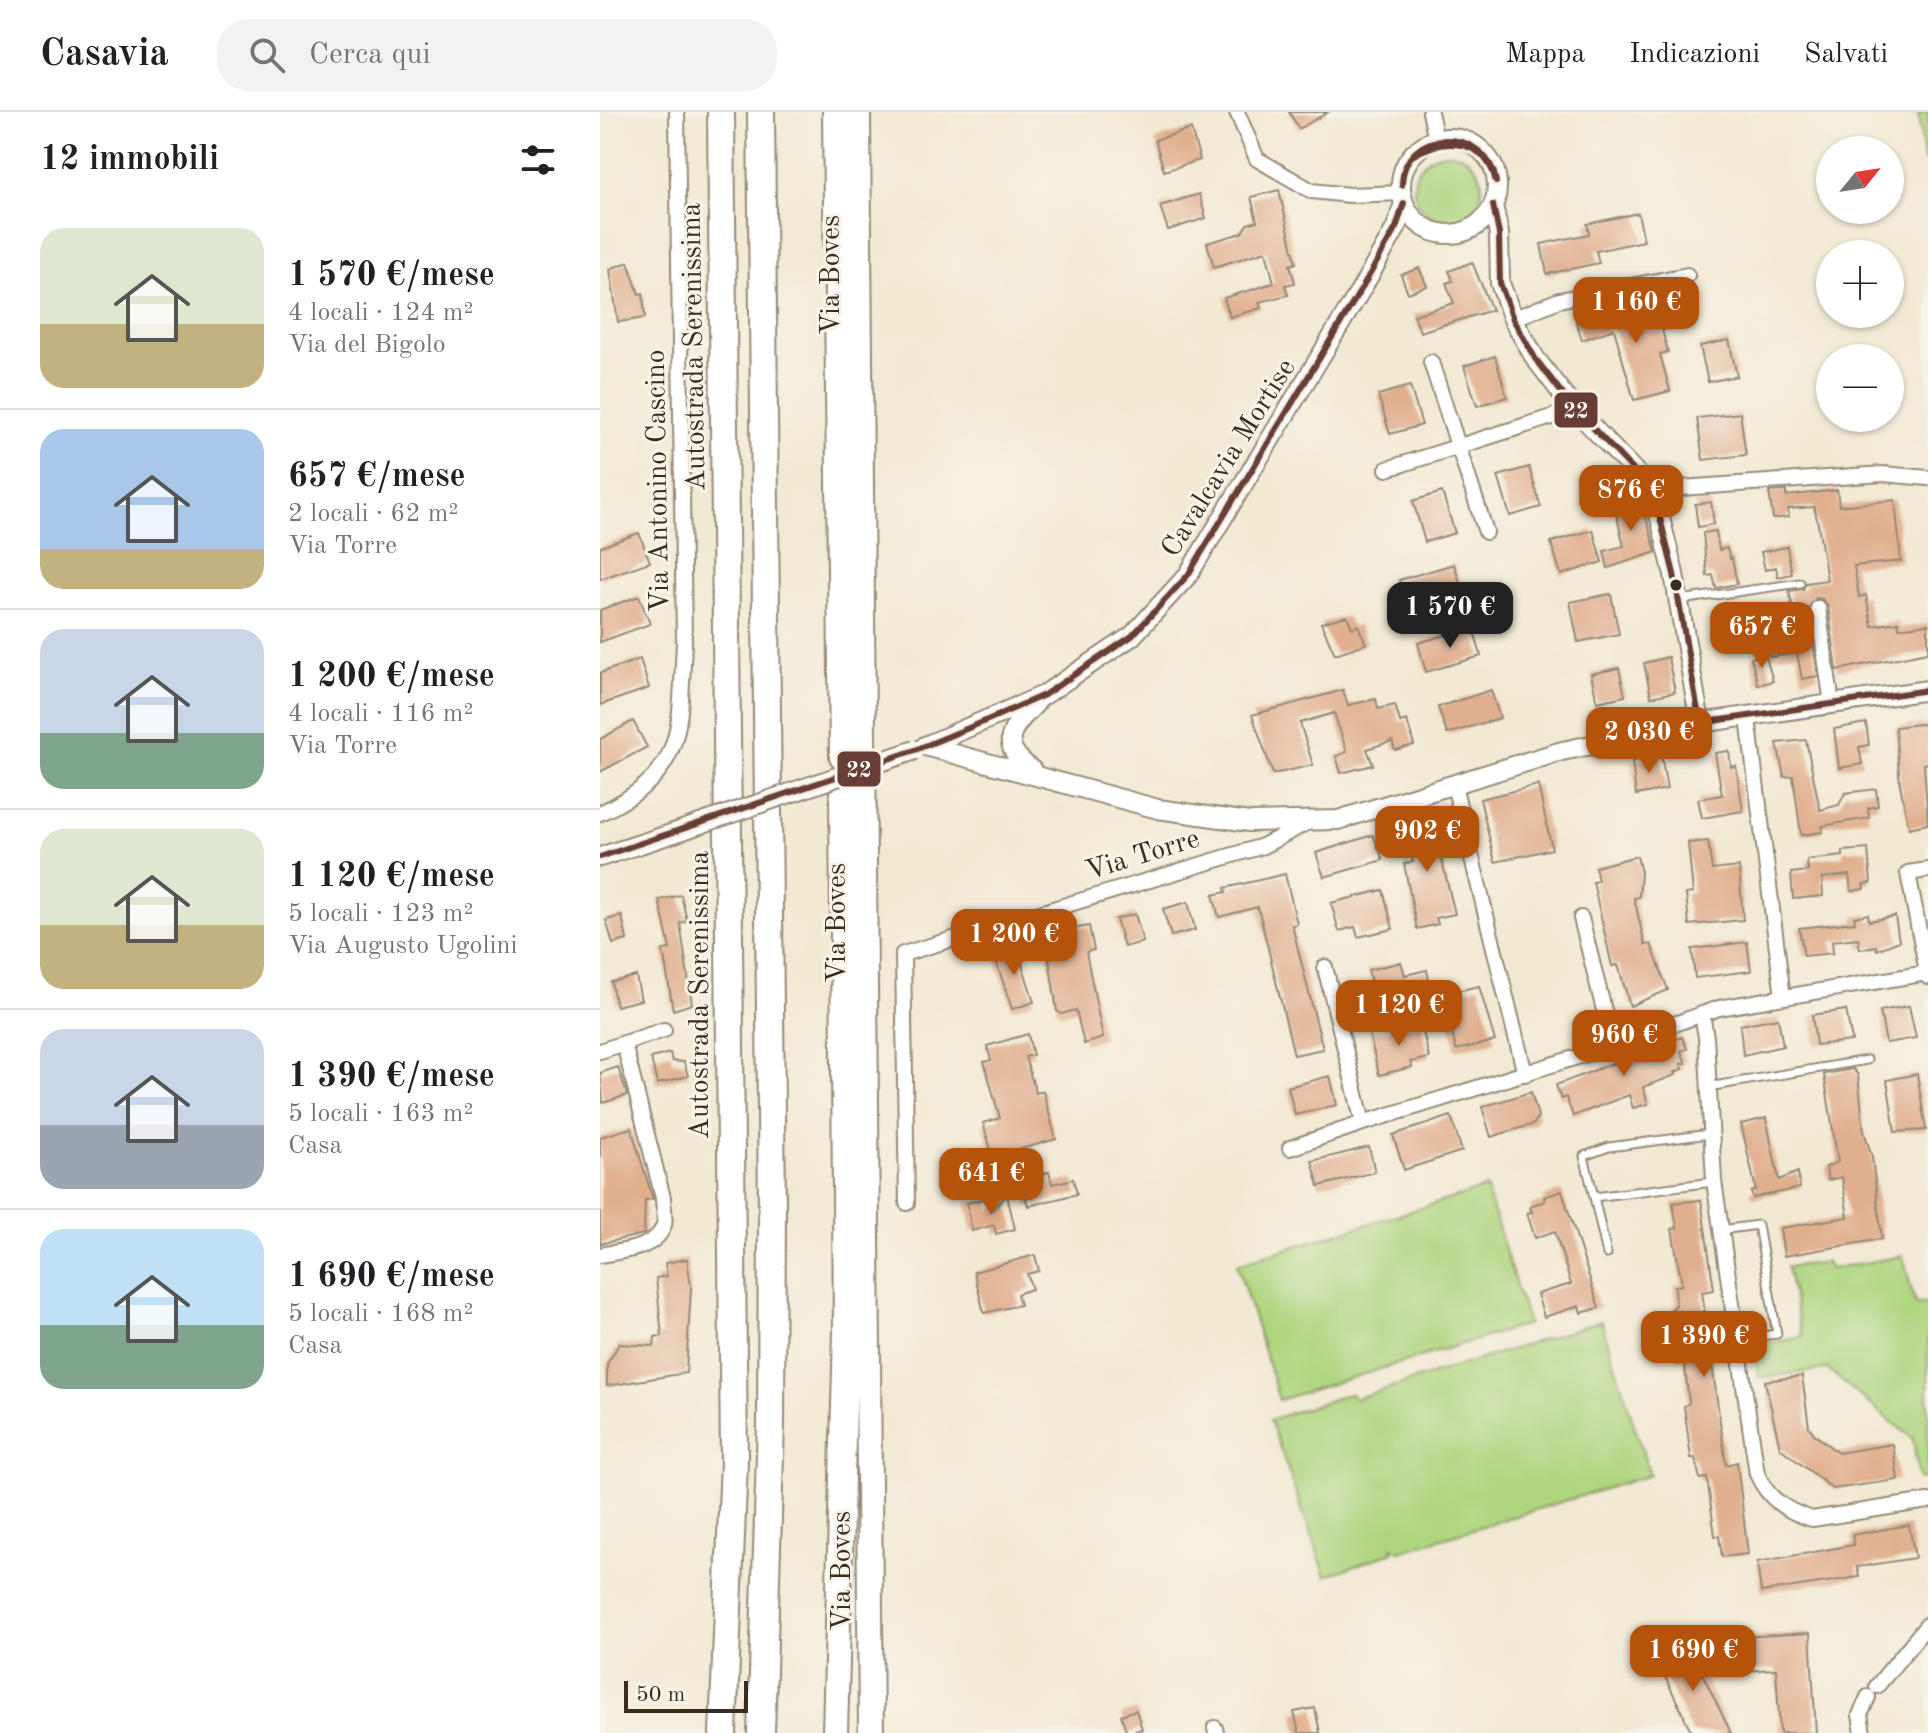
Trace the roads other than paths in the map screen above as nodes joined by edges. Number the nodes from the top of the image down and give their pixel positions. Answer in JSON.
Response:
{"nodes":[{"id":1,"x":677,"y":112,"type":"edge"},
{"id":2,"x":721,"y":112,"type":"edge"},
{"id":3,"x":761,"y":112,"type":"edge"},
{"id":4,"x":835,"y":112,"type":"edge"},
{"id":5,"x":858,"y":112,"type":"edge"},
{"id":6,"x":1237,"y":112,"type":"edge"},
{"id":7,"x":1430,"y":112,"type":"edge"},
{"id":8,"x":1436,"y":140,"type":"junction"},
{"id":9,"x":1403,"y":198,"type":"junction"},
{"id":10,"x":1493,"y":205,"type":"junction"},
{"id":11,"x":1687,"y":275,"type":"dead end"},
{"id":12,"x":1513,"y":319,"type":"junction"},
{"id":13,"x":1431,"y":362,"type":"dead end"},
{"id":14,"x":1571,"y":405,"type":"junction"},
{"id":15,"x":1458,"y":446,"type":"junction"},
{"id":16,"x":1387,"y":469,"type":"dead end"},
{"id":17,"x":1928,"y":478,"type":"edge"},
{"id":18,"x":1655,"y":498,"type":"junction"},
{"id":19,"x":1486,"y":532,"type":"dead end"},
{"id":20,"x":1800,"y":583,"type":"dead end"},
{"id":21,"x":1678,"y":600,"type":"junction"},
{"id":22,"x":1818,"y":608,"type":"dead end"},
{"id":23,"x":1928,"y":690,"type":"edge"},
{"id":24,"x":1044,"y":695,"type":"junction"},
{"id":25,"x":1832,"y":704,"type":"junction"},
{"id":26,"x":1748,"y":718,"type":"junction"},
{"id":27,"x":1700,"y":723,"type":"junction"},
{"id":28,"x":920,"y":748,"type":"junction"},
{"id":29,"x":842,"y":757,"type":"dead end"},
{"id":30,"x":1037,"y":774,"type":"junction"},
{"id":31,"x":1454,"y":785,"type":"junction"},
{"id":32,"x":842,"y":793,"type":"dead end"},
{"id":33,"x":600,"y":813,"type":"edge"},
{"id":34,"x":1310,"y":821,"type":"junction"},
{"id":35,"x":600,"y":857,"type":"edge"},
{"id":36,"x":1928,"y":870,"type":"edge"},
{"id":37,"x":1581,"y":918,"type":"dead end"},
{"id":38,"x":1325,"y":967,"type":"dead end"},
{"id":39,"x":1928,"y":975,"type":"edge"},
{"id":40,"x":1783,"y":997,"type":"junction"},
{"id":41,"x":1702,"y":1014,"type":"junction"},
{"id":42,"x":664,"y":1030,"type":"dead end"},
{"id":43,"x":624,"y":1044,"type":"junction"},
{"id":44,"x":1613,"y":1046,"type":"junction"},
{"id":45,"x":600,"y":1051,"type":"edge"},
{"id":46,"x":1867,"y":1060,"type":"dead end"},
{"id":47,"x":1525,"y":1074,"type":"junction"},
{"id":48,"x":1708,"y":1087,"type":"junction"},
{"id":49,"x":1363,"y":1123,"type":"junction"},
{"id":50,"x":1709,"y":1134,"type":"junction"},
{"id":51,"x":1290,"y":1148,"type":"dead end"},
{"id":52,"x":1714,"y":1181,"type":"junction"},
{"id":53,"x":1594,"y":1197,"type":"junction"},
{"id":54,"x":907,"y":1203,"type":"dead end"},
{"id":55,"x":1721,"y":1230,"type":"junction"},
{"id":56,"x":1607,"y":1254,"type":"dead end"},
{"id":57,"x":600,"y":1255,"type":"edge"},
{"id":58,"x":1737,"y":1339,"type":"junction"},
{"id":59,"x":1928,"y":1501,"type":"edge"},
{"id":60,"x":1928,"y":1624,"type":"edge"},
{"id":61,"x":723,"y":1733,"type":"edge"},
{"id":62,"x":761,"y":1733,"type":"edge"},
{"id":63,"x":835,"y":1733,"type":"edge"},
{"id":64,"x":871,"y":1733,"type":"edge"},
{"id":65,"x":1863,"y":1733,"type":"edge"}],
"edges":[{"from":1,"to":33,"type":"street","name":"Via Antonino Cascino"},
{"from":2,"to":61,"type":"highway","name":"Autostrada Serenissima"},
{"from":3,"to":62,"type":"highway"},
{"from":4,"to":29,"type":"highway","name":"Via Boves"},
{"from":5,"to":64,"type":"highway","name":"Via Boves"},
{"from":6,"to":9,"type":"street"},
{"from":7,"to":8,"type":"street"},
{"from":8,"to":9,"type":"street"},
{"from":8,"to":10,"type":"street"},
{"from":9,"to":10,"type":"street"},
{"from":9,"to":24,"type":"street","name":"Cavalcavia Mortise"},
{"from":10,"to":12,"type":"street"},
{"from":11,"to":12,"type":"street"},
{"from":12,"to":14,"type":"street"},
{"from":13,"to":15,"type":"street"},
{"from":14,"to":15,"type":"street"},
{"from":14,"to":18,"type":"street"},
{"from":15,"to":16,"type":"street"},
{"from":15,"to":19,"type":"street"},
{"from":17,"to":18,"type":"street"},
{"from":18,"to":21,"type":"street"},
{"from":20,"to":21,"type":"lane"},
{"from":21,"to":27,"type":"street"},
{"from":22,"to":25,"type":"street"},
{"from":23,"to":25,"type":"street"},
{"from":24,"to":28,"type":"street","name":"Cavalcavia Mortise"},
{"from":24,"to":30,"type":"street","name":"Cavalcavia Mortise"},
{"from":25,"to":26,"type":"street"},
{"from":26,"to":27,"type":"street"},
{"from":26,"to":40,"type":"street"},
{"from":27,"to":31,"type":"street"},
{"from":28,"to":30,"type":"street"},
{"from":28,"to":35,"type":"street","name":"Cavalcavia Mortise","bridge":true},
{"from":30,"to":34,"type":"street"},
{"from":31,"to":34,"type":"street"},
{"from":31,"to":47,"type":"street"},
{"from":32,"to":63,"type":"highway","name":"Via Boves"},
{"from":34,"to":54,"type":"street","name":"Via Torre"},
{"from":36,"to":39,"type":"street"},
{"from":37,"to":44,"type":"street"},
{"from":38,"to":49,"type":"street"},
{"from":39,"to":40,"type":"street"},
{"from":40,"to":41,"type":"street"},
{"from":41,"to":44,"type":"street"},
{"from":41,"to":48,"type":"street"},
{"from":42,"to":43,"type":"street"},
{"from":43,"to":45,"type":"street"},
{"from":43,"to":57,"type":"street"},
{"from":44,"to":47,"type":"street"},
{"from":46,"to":48,"type":"lane"},
{"from":47,"to":49,"type":"street"},
{"from":48,"to":50,"type":"street"},
{"from":49,"to":51,"type":"street"},
{"from":50,"to":52,"type":"street"},
{"from":50,"to":53,"type":"lane"},
{"from":52,"to":53,"type":"lane"},
{"from":52,"to":55,"type":"street"},
{"from":53,"to":56,"type":"lane"},
{"from":55,"to":58,"type":"street"},
{"from":55,"to":58,"type":"lane"},
{"from":58,"to":59,"type":"street"},
{"from":60,"to":65,"type":"street"}]}
